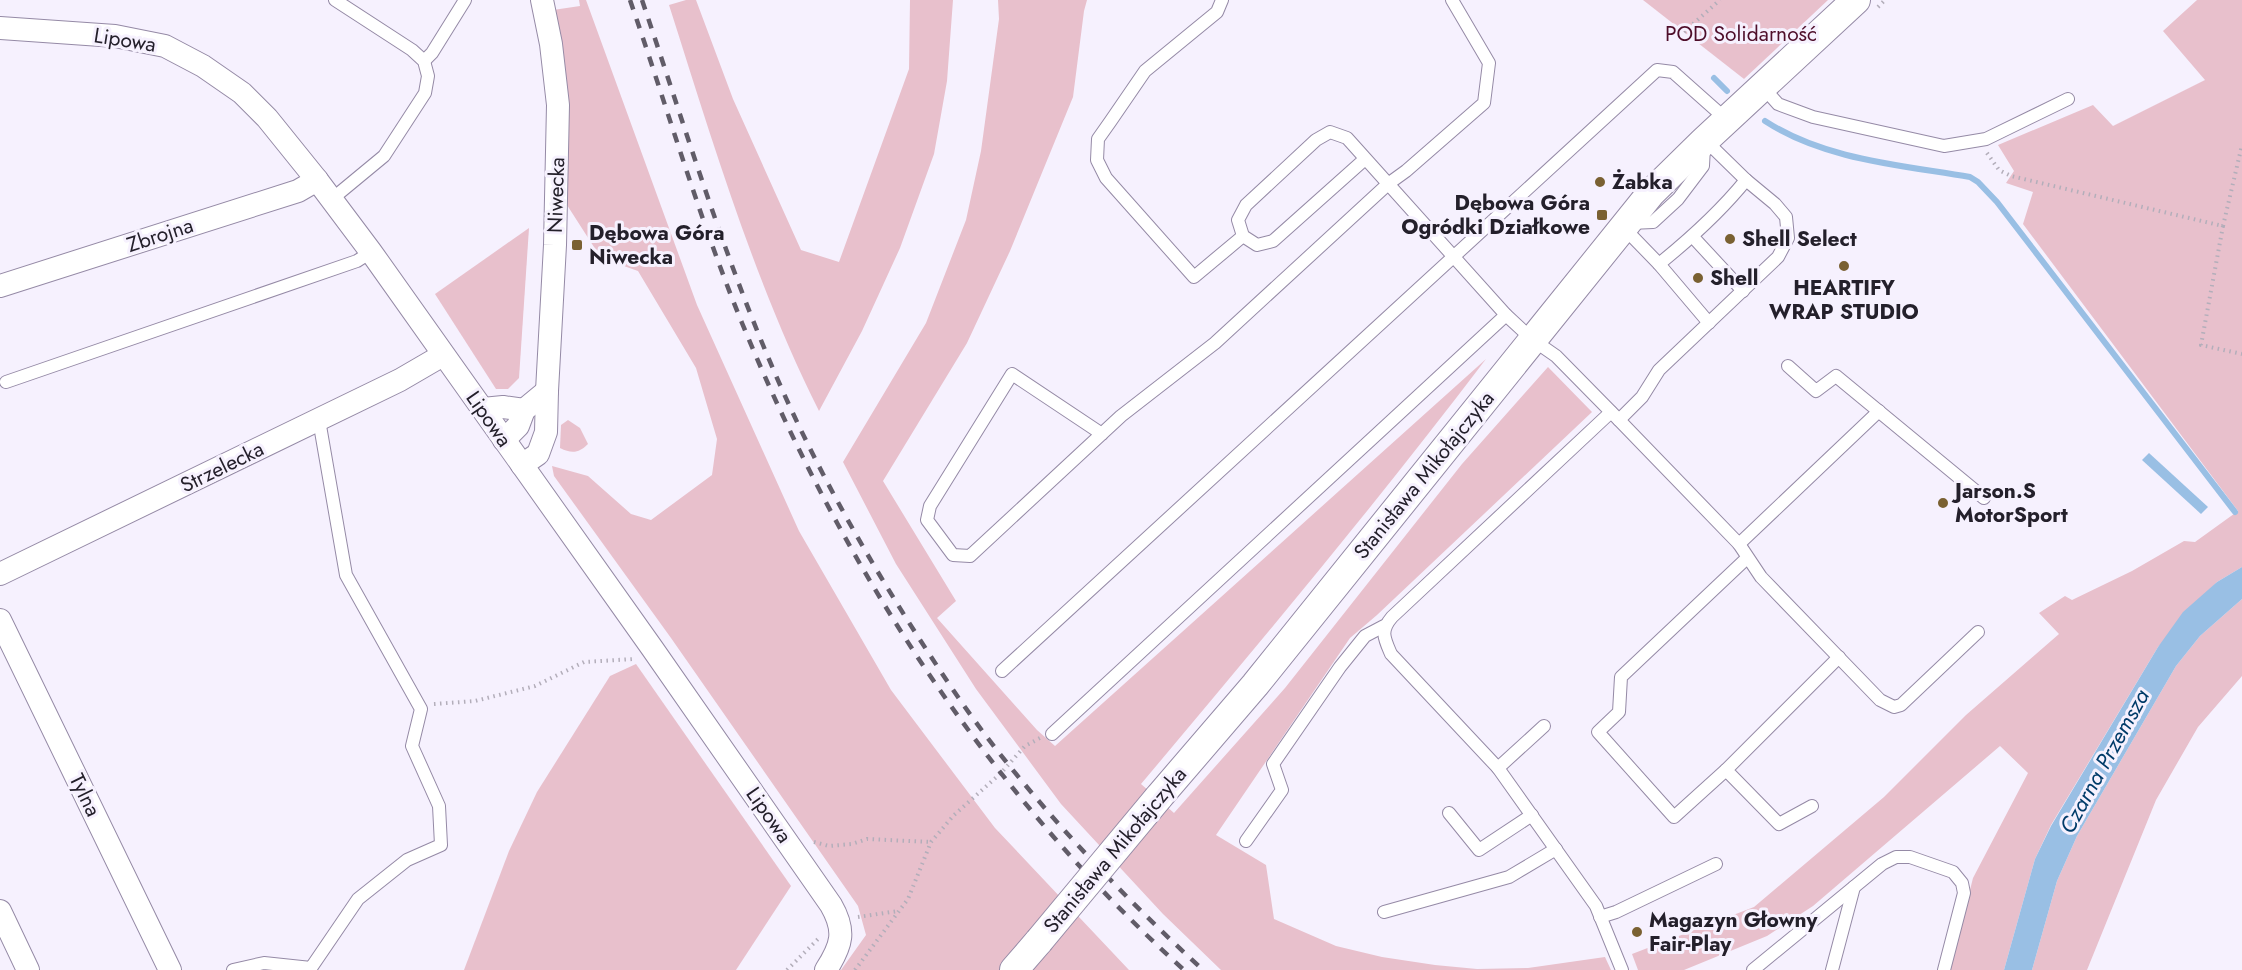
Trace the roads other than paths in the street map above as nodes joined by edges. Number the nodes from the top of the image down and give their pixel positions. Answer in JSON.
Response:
{"nodes":[{"id":1,"x":334,"y":0,"type":"edge"},
{"id":2,"x":465,"y":0,"type":"edge"},
{"id":3,"x":542,"y":0,"type":"edge"},
{"id":4,"x":1222,"y":0,"type":"edge"},
{"id":5,"x":1452,"y":0,"type":"edge"},
{"id":6,"x":1856,"y":0,"type":"edge"},
{"id":7,"x":0,"y":28,"type":"edge"},
{"id":8,"x":424,"y":61,"type":"junction"},
{"id":9,"x":1762,"y":86,"type":"junction"},
{"id":10,"x":2068,"y":99,"type":"dead end"},
{"id":11,"x":1727,"y":120,"type":"junction"},
{"id":12,"x":1705,"y":141,"type":"junction"},
{"id":13,"x":1365,"y":159,"type":"junction"},
{"id":14,"x":317,"y":180,"type":"junction"},
{"id":15,"x":1746,"y":180,"type":"junction"},
{"id":16,"x":1388,"y":184,"type":"junction"},
{"id":17,"x":332,"y":199,"type":"junction"},
{"id":18,"x":1624,"y":226,"type":"junction"},
{"id":19,"x":1243,"y":236,"type":"junction"},
{"id":20,"x":1693,"y":237,"type":"junction"},
{"id":21,"x":371,"y":252,"type":"junction"},
{"id":22,"x":1453,"y":256,"type":"junction"},
{"id":23,"x":1659,"y":264,"type":"junction"},
{"id":24,"x":0,"y":285,"type":"edge"},
{"id":25,"x":1743,"y":291,"type":"junction"},
{"id":26,"x":1506,"y":315,"type":"junction"},
{"id":27,"x":1709,"y":322,"type":"junction"},
{"id":28,"x":1533,"y":340,"type":"junction"},
{"id":29,"x":443,"y":356,"type":"junction"},
{"id":30,"x":1788,"y":366,"type":"dead end"},
{"id":31,"x":6,"y":382,"type":"dead end"},
{"id":32,"x":547,"y":391,"type":"junction"},
{"id":33,"x":483,"y":409,"type":"junction"},
{"id":34,"x":524,"y":410,"type":"junction"},
{"id":35,"x":1879,"y":411,"type":"junction"},
{"id":36,"x":1615,"y":416,"type":"junction"},
{"id":37,"x":319,"y":420,"type":"junction"},
{"id":38,"x":1102,"y":434,"type":"junction"},
{"id":39,"x":504,"y":440,"type":"junction"},
{"id":40,"x":522,"y":465,"type":"junction"},
{"id":41,"x":1984,"y":498,"type":"dead end"},
{"id":42,"x":1739,"y":544,"type":"junction"},
{"id":43,"x":1747,"y":558,"type":"junction"},
{"id":44,"x":0,"y":574,"type":"edge"},
{"id":45,"x":0,"y":620,"type":"edge"},
{"id":46,"x":1384,"y":626,"type":"junction"},
{"id":47,"x":1978,"y":632,"type":"dead end"},
{"id":48,"x":1839,"y":657,"type":"junction"},
{"id":49,"x":1002,"y":671,"type":"dead end"},
{"id":50,"x":1544,"y":726,"type":"dead end"},
{"id":51,"x":1052,"y":734,"type":"road end"},
{"id":52,"x":1498,"y":768,"type":"junction"},
{"id":53,"x":1726,"y":770,"type":"junction"},
{"id":54,"x":1812,"y":806,"type":"dead end"},
{"id":55,"x":1449,"y":813,"type":"dead end"},
{"id":56,"x":1532,"y":815,"type":"junction"},
{"id":57,"x":1246,"y":841,"type":"dead end"},
{"id":58,"x":1556,"y":849,"type":"junction"},
{"id":59,"x":1716,"y":864,"type":"dead end"},
{"id":60,"x":1854,"y":887,"type":"junction"},
{"id":61,"x":0,"y":911,"type":"edge"},
{"id":62,"x":1384,"y":912,"type":"dead end"},
{"id":63,"x":1600,"y":917,"type":"junction"},
{"id":64,"x":310,"y":969,"type":"edge"},
{"id":65,"x":28,"y":970,"type":"edge"},
{"id":66,"x":170,"y":970,"type":"edge"},
{"id":67,"x":233,"y":970,"type":"edge"},
{"id":68,"x":826,"y":970,"type":"edge"},
{"id":69,"x":1014,"y":970,"type":"edge"},
{"id":70,"x":1622,"y":970,"type":"edge"},
{"id":71,"x":1753,"y":970,"type":"edge"},
{"id":72,"x":1832,"y":970,"type":"edge"},
{"id":73,"x":1944,"y":970,"type":"edge"}],
"edges":[{"from":1,"to":8,"type":"lane"},
{"from":2,"to":8,"type":"lane"},
{"from":3,"to":32,"type":"street","name":"Niwecka"},
{"from":4,"to":19,"type":"lane"},
{"from":5,"to":16,"type":"lane"},
{"from":6,"to":9,"type":"street","name":"Stanisława Mikołajczyka"},
{"from":7,"to":14,"type":"street","name":"Lipowa"},
{"from":8,"to":17,"type":"lane"},
{"from":9,"to":10,"type":"lane"},
{"from":9,"to":11,"type":"street","name":"Stanisława Mikołajczyka"},
{"from":11,"to":12,"type":"street","name":"Stanisława Mikołajczyka"},
{"from":11,"to":22,"type":"lane"},
{"from":12,"to":15,"type":"lane"},
{"from":12,"to":18,"type":"street","name":"Stanisława Mikołajczyka"},
{"from":13,"to":16,"type":"lane"},
{"from":13,"to":19,"type":"lane"},
{"from":13,"to":19,"type":"lane"},
{"from":14,"to":17,"type":"street","name":"Lipowa"},
{"from":14,"to":24,"type":"street","name":"Zbrojna"},
{"from":15,"to":20,"type":"lane"},
{"from":15,"to":25,"type":"lane"},
{"from":16,"to":22,"type":"lane"},
{"from":16,"to":38,"type":"lane"},
{"from":17,"to":21,"type":"street","name":"Lipowa"},
{"from":18,"to":23,"type":"lane"},
{"from":18,"to":28,"type":"street","name":"Stanisława Mikołajczyka"},
{"from":20,"to":23,"type":"lane"},
{"from":20,"to":25,"type":"lane"},
{"from":21,"to":29,"type":"street","name":"Lipowa"},
{"from":21,"to":31,"type":"lane"},
{"from":22,"to":26,"type":"lane"},
{"from":22,"to":49,"type":"lane"},
{"from":23,"to":27,"type":"lane"},
{"from":25,"to":27,"type":"lane"},
{"from":26,"to":28,"type":"lane"},
{"from":26,"to":51,"type":"lane"},
{"from":27,"to":36,"type":"lane"},
{"from":28,"to":36,"type":"lane"},
{"from":28,"to":69,"type":"street","name":"Stanisława Mikołajczyka","bridge":true},
{"from":29,"to":33,"type":"street","name":"Lipowa"},
{"from":29,"to":37,"type":"street","name":"Strzelecka"},
{"from":30,"to":35,"type":"lane"},
{"from":32,"to":34,"type":"street"},
{"from":32,"to":40,"type":"street","name":"Niwecka"},
{"from":33,"to":34,"type":"street"},
{"from":33,"to":39,"type":"street","name":"Lipowa"},
{"from":34,"to":39,"type":"street"},
{"from":35,"to":41,"type":"lane"},
{"from":35,"to":42,"type":"lane"},
{"from":36,"to":42,"type":"lane"},
{"from":36,"to":46,"type":"lane"},
{"from":37,"to":44,"type":"street","name":"Strzelecka"},
{"from":37,"to":64,"type":"lane"},
{"from":38,"to":38,"type":"lane"},
{"from":39,"to":40,"type":"street","name":"Lipowa"},
{"from":40,"to":68,"type":"street","name":"Lipowa"},
{"from":42,"to":43,"type":"lane"},
{"from":43,"to":48,"type":"lane"},
{"from":43,"to":53,"type":"lane"},
{"from":45,"to":66,"type":"street","name":"Tylna"},
{"from":46,"to":52,"type":"lane"},
{"from":46,"to":57,"type":"lane"},
{"from":47,"to":48,"type":"lane"},
{"from":48,"to":53,"type":"lane"},
{"from":50,"to":52,"type":"lane"},
{"from":52,"to":56,"type":"lane"},
{"from":53,"to":54,"type":"lane"},
{"from":55,"to":56,"type":"lane"},
{"from":56,"to":58,"type":"lane"},
{"from":58,"to":62,"type":"lane"},
{"from":58,"to":63,"type":"lane"},
{"from":59,"to":63,"type":"lane"},
{"from":60,"to":71,"type":"lane"},
{"from":60,"to":72,"type":"lane"},
{"from":60,"to":73,"type":"lane"},
{"from":61,"to":65,"type":"street"},
{"from":63,"to":70,"type":"lane"},
{"from":64,"to":67,"type":"lane"}]}
